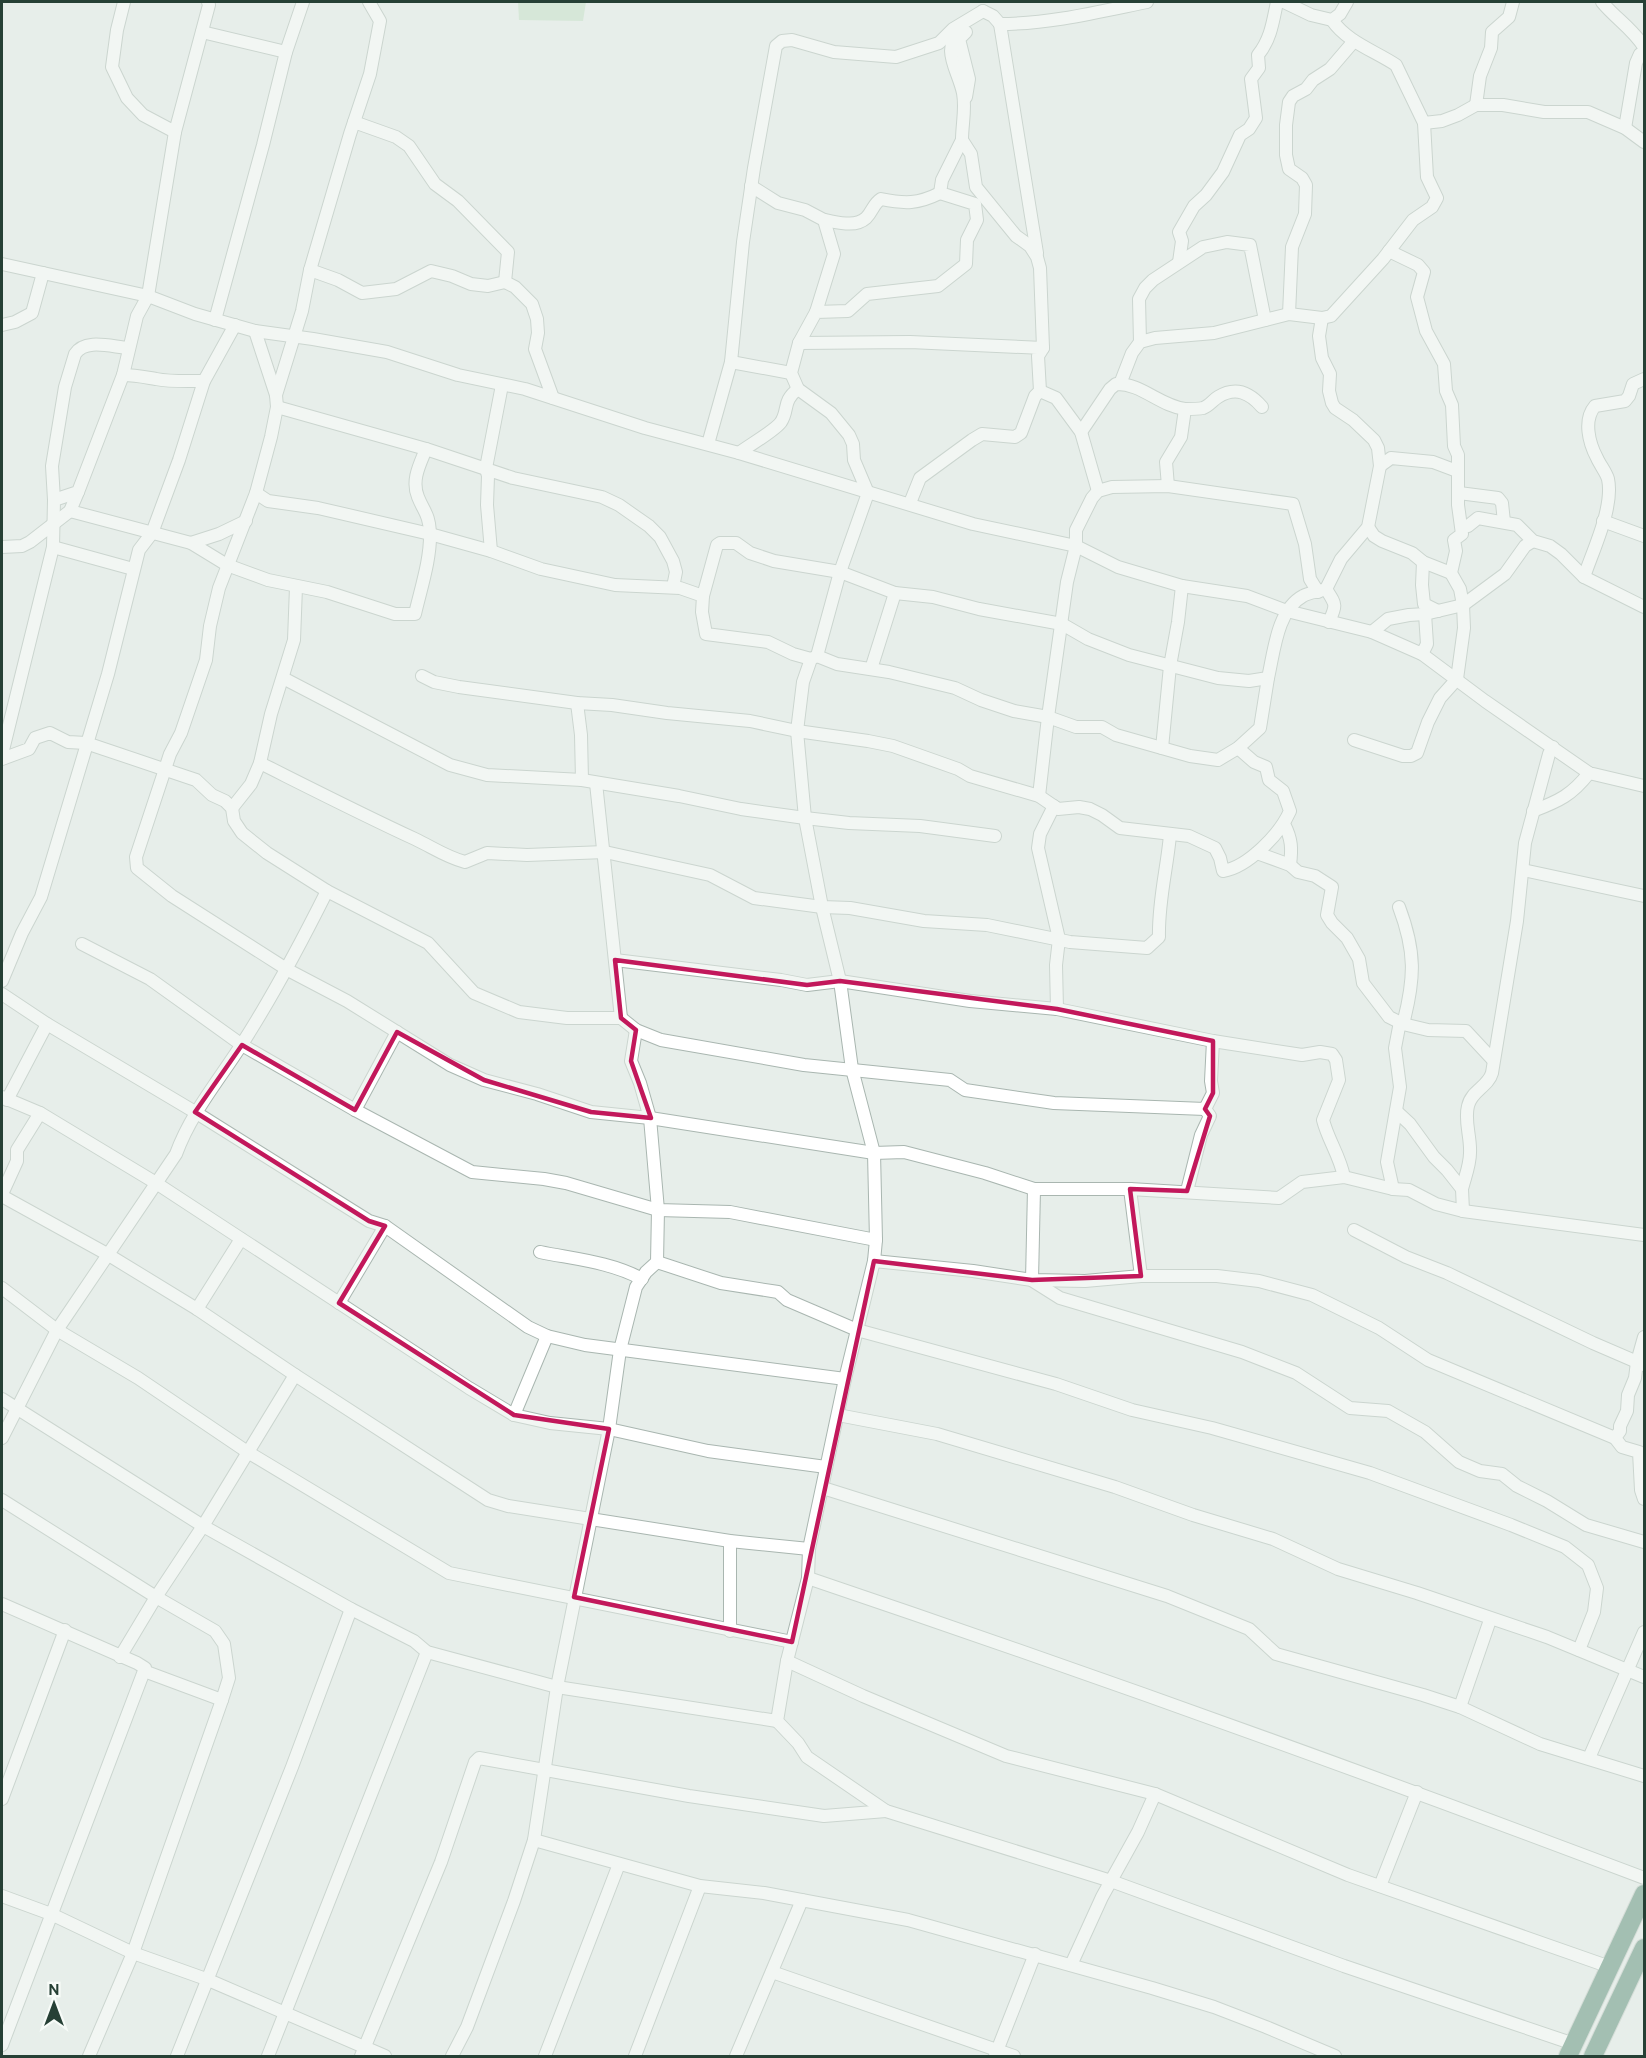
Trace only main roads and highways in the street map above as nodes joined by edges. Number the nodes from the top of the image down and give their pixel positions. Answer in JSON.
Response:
{"nodes":[{"id":1,"x":1644,"y":1893,"type":"edge"},
{"id":2,"x":1644,"y":1948,"type":"edge"},
{"id":3,"x":1571,"y":2050,"type":"edge"},
{"id":4,"x":1593,"y":2056,"type":"edge"}],
"edges":[{"from":1,"to":3,"type":"highway"},
{"from":2,"to":4,"type":"highway"}]}
